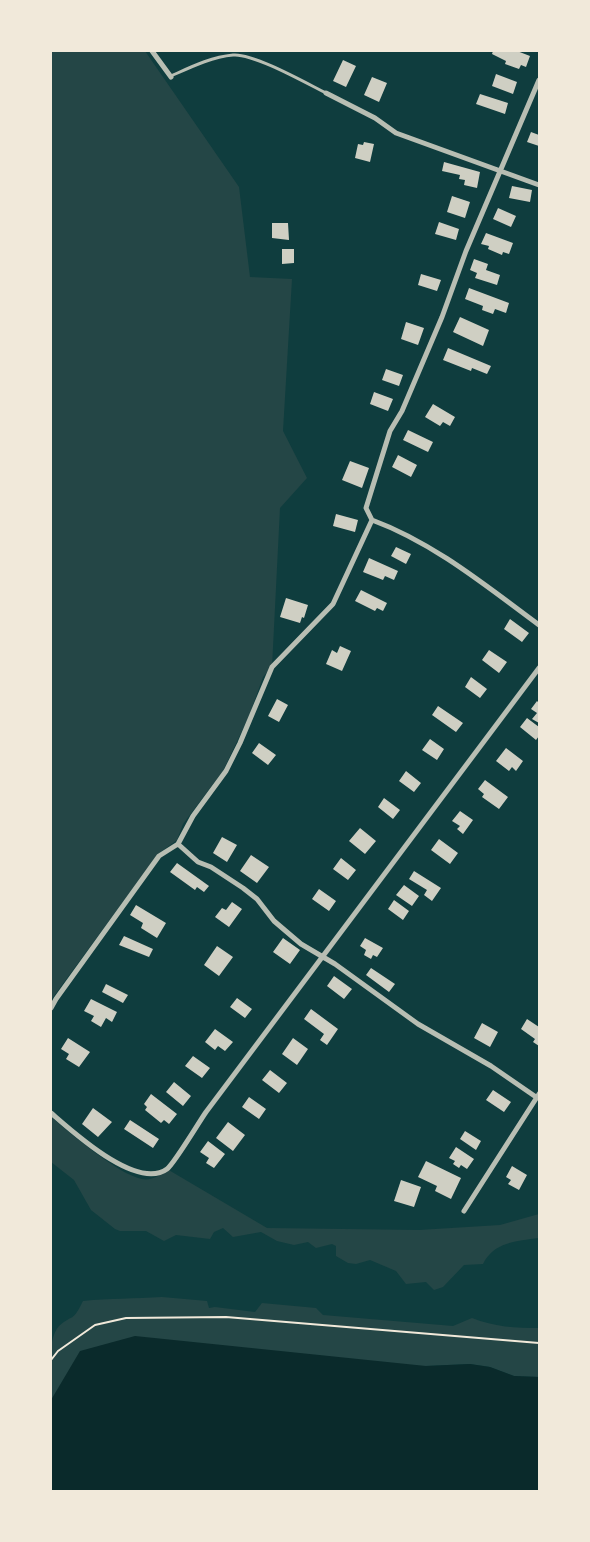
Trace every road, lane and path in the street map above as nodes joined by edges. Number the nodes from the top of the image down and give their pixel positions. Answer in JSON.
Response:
{"nodes":[{"id":1,"x":152,"y":51,"type":"edge"},
{"id":2,"x":171,"y":77,"type":"joint"},
{"id":3,"x":539,"y":80,"type":"edge"},
{"id":4,"x":326,"y":93,"type":"joint"},
{"id":5,"x":500,"y":171,"type":"junction"},
{"id":6,"x":539,"y":185,"type":"edge"},
{"id":7,"x":372,"y":520,"type":"junction"},
{"id":8,"x":539,"y":625,"type":"edge"},
{"id":9,"x":539,"y":668,"type":"edge"},
{"id":10,"x":178,"y":844,"type":"junction"},
{"id":11,"x":323,"y":956,"type":"junction"},
{"id":12,"x":51,"y":1008,"type":"edge"},
{"id":13,"x":538,"y":1095,"type":"edge"},
{"id":14,"x":51,"y":1113,"type":"edge"},
{"id":15,"x":464,"y":1210,"type":"dead end"},
{"id":16,"x":539,"y":1343,"type":"edge"},
{"id":17,"x":51,"y":1360,"type":"edge"}],
"edges":[{"from":1,"to":2,"type":"street"},
{"from":2,"to":4,"type":"lane"},
{"from":3,"to":5,"type":"street"},
{"from":4,"to":5,"type":"street"},
{"from":5,"to":6,"type":"street"},
{"from":5,"to":7,"type":"street"},
{"from":7,"to":8,"type":"street"},
{"from":7,"to":10,"type":"street"},
{"from":9,"to":11,"type":"street"},
{"from":10,"to":11,"type":"street"},
{"from":10,"to":12,"type":"street"},
{"from":11,"to":13,"type":"street"},
{"from":11,"to":14,"type":"street"},
{"from":13,"to":15,"type":"street"},
{"from":16,"to":17,"type":"path"}]}
